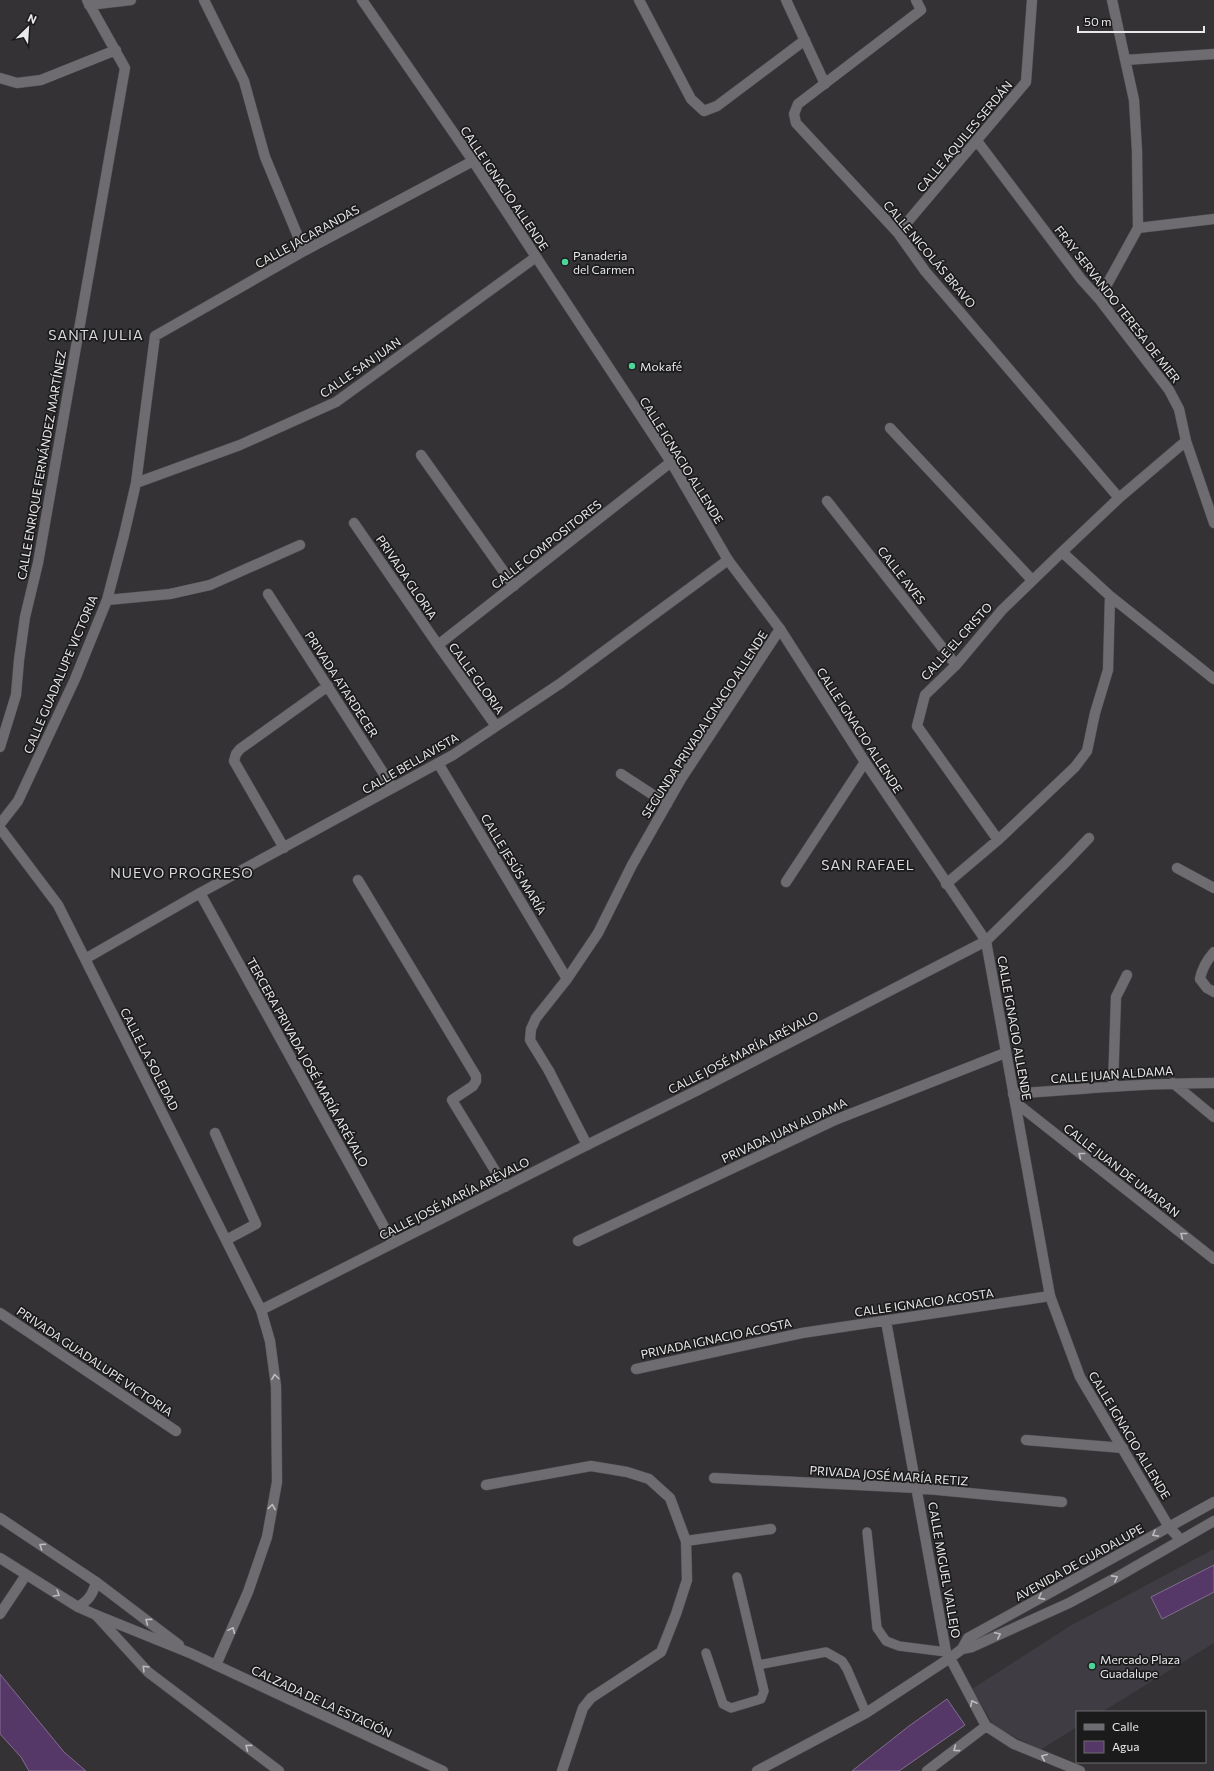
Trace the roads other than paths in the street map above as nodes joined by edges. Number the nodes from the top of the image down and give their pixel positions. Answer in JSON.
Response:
{"nodes":[{"id":1,"x":131,"y":0,"type":"edge"},
{"id":2,"x":204,"y":0,"type":"edge"},
{"id":3,"x":362,"y":0,"type":"edge"},
{"id":4,"x":639,"y":0,"type":"edge"},
{"id":5,"x":786,"y":0,"type":"edge"},
{"id":6,"x":916,"y":0,"type":"edge"},
{"id":7,"x":1032,"y":0,"type":"edge"},
{"id":8,"x":1112,"y":0,"type":"edge"},
{"id":9,"x":88,"y":2,"type":"edge"},
{"id":10,"x":805,"y":40,"type":"junction"},
{"id":11,"x":116,"y":50,"type":"junction"},
{"id":12,"x":1214,"y":54,"type":"edge"},
{"id":13,"x":1125,"y":60,"type":"junction"},
{"id":14,"x":0,"y":78,"type":"edge"},
{"id":15,"x":826,"y":84,"type":"junction"},
{"id":16,"x":977,"y":141,"type":"junction"},
{"id":17,"x":473,"y":161,"type":"junction"},
{"id":18,"x":1214,"y":219,"type":"edge"},
{"id":19,"x":1138,"y":228,"type":"junction"},
{"id":20,"x":898,"y":233,"type":"junction"},
{"id":21,"x":304,"y":251,"type":"junction"},
{"id":22,"x":536,"y":257,"type":"junction"},
{"id":23,"x":1099,"y":299,"type":"junction"},
{"id":24,"x":155,"y":336,"type":"joint"},
{"id":25,"x":890,"y":428,"type":"dead end"},
{"id":26,"x":1186,"y":441,"type":"junction"},
{"id":27,"x":422,"y":455,"type":"dead end"},
{"id":28,"x":671,"y":462,"type":"junction"},
{"id":29,"x":136,"y":482,"type":"junction"},
{"id":30,"x":1119,"y":498,"type":"junction"},
{"id":31,"x":827,"y":500,"type":"dead end"},
{"id":32,"x":354,"y":522,"type":"dead end"},
{"id":33,"x":1214,"y":523,"type":"edge"},
{"id":34,"x":300,"y":545,"type":"dead end"},
{"id":35,"x":1062,"y":552,"type":"junction"},
{"id":36,"x":728,"y":560,"type":"junction"},
{"id":37,"x":1032,"y":580,"type":"junction"},
{"id":38,"x":514,"y":586,"type":"junction"},
{"id":39,"x":268,"y":594,"type":"dead end"},
{"id":40,"x":1110,"y":596,"type":"junction"},
{"id":41,"x":107,"y":600,"type":"junction"},
{"id":42,"x":780,"y":629,"type":"junction"},
{"id":43,"x":438,"y":645,"type":"junction"},
{"id":44,"x":956,"y":665,"type":"junction"},
{"id":45,"x":1214,"y":679,"type":"edge"},
{"id":46,"x":328,"y":686,"type":"junction"},
{"id":47,"x":496,"y":726,"type":"junction"},
{"id":48,"x":0,"y":748,"type":"edge"},
{"id":49,"x":864,"y":762,"type":"junction"},
{"id":50,"x":438,"y":763,"type":"junction"},
{"id":51,"x":621,"y":774,"type":"dead end"},
{"id":52,"x":393,"y":788,"type":"junction"},
{"id":53,"x":666,"y":804,"type":"junction"},
{"id":54,"x":0,"y":824,"type":"edge"},
{"id":55,"x":0,"y":828,"type":"edge"},
{"id":56,"x":1089,"y":838,"type":"dead end"},
{"id":57,"x":998,"y":840,"type":"junction"},
{"id":58,"x":284,"y":848,"type":"junction"},
{"id":59,"x":1177,"y":868,"type":"dead end"},
{"id":60,"x":358,"y":880,"type":"dead end"},
{"id":61,"x":786,"y":882,"type":"dead end"},
{"id":62,"x":946,"y":884,"type":"junction"},
{"id":63,"x":1214,"y":888,"type":"edge"},
{"id":64,"x":200,"y":893,"type":"junction"},
{"id":65,"x":986,"y":941,"type":"junction"},
{"id":66,"x":1214,"y":952,"type":"edge"},
{"id":67,"x":85,"y":959,"type":"junction"},
{"id":68,"x":1127,"y":975,"type":"dead end"},
{"id":69,"x":567,"y":979,"type":"junction"},
{"id":70,"x":1214,"y":992,"type":"edge"},
{"id":71,"x":1005,"y":1053,"type":"junction"},
{"id":72,"x":1173,"y":1083,"type":"junction"},
{"id":73,"x":1214,"y":1083,"type":"edge"},
{"id":74,"x":1113,"y":1086,"type":"junction"},
{"id":75,"x":1014,"y":1098,"type":"junction"},
{"id":76,"x":1214,"y":1117,"type":"edge"},
{"id":77,"x":215,"y":1133,"type":"dead end"},
{"id":78,"x":587,"y":1145,"type":"junction"},
{"id":79,"x":505,"y":1187,"type":"junction"},
{"id":80,"x":226,"y":1240,"type":"junction"},
{"id":81,"x":578,"y":1241,"type":"dead end"},
{"id":82,"x":393,"y":1243,"type":"junction"},
{"id":83,"x":1214,"y":1259,"type":"edge"},
{"id":84,"x":1050,"y":1296,"type":"junction"},
{"id":85,"x":261,"y":1310,"type":"junction"},
{"id":86,"x":0,"y":1313,"type":"edge"},
{"id":87,"x":886,"y":1321,"type":"junction"},
{"id":88,"x":802,"y":1333,"type":"joint"},
{"id":89,"x":636,"y":1369,"type":"dead end"},
{"id":90,"x":176,"y":1430,"type":"dead end"},
{"id":91,"x":1026,"y":1440,"type":"dead end"},
{"id":92,"x":1124,"y":1448,"type":"junction"},
{"id":93,"x":714,"y":1478,"type":"dead end"},
{"id":94,"x":486,"y":1485,"type":"dead end"},
{"id":95,"x":917,"y":1488,"type":"junction"},
{"id":96,"x":1062,"y":1502,"type":"dead end"},
{"id":97,"x":1214,"y":1502,"type":"edge"},
{"id":98,"x":0,"y":1518,"type":"edge"},
{"id":99,"x":1214,"y":1521,"type":"edge"},
{"id":100,"x":1169,"y":1527,"type":"junction"},
{"id":101,"x":771,"y":1529,"type":"dead end"},
{"id":102,"x":868,"y":1532,"type":"dead end"},
{"id":103,"x":1180,"y":1539,"type":"junction"},
{"id":104,"x":686,"y":1541,"type":"junction"},
{"id":105,"x":0,"y":1558,"type":"edge"},
{"id":106,"x":26,"y":1576,"type":"junction"},
{"id":107,"x":737,"y":1577,"type":"dead end"},
{"id":108,"x":96,"y":1582,"type":"junction"},
{"id":109,"x":78,"y":1607,"type":"junction"},
{"id":110,"x":0,"y":1614,"type":"edge"},
{"id":111,"x":96,"y":1615,"type":"junction"},
{"id":112,"x":962,"y":1649,"type":"junction"},
{"id":113,"x":190,"y":1653,"type":"junction"},
{"id":114,"x":706,"y":1653,"type":"dead end"},
{"id":115,"x":948,"y":1655,"type":"junction"},
{"id":116,"x":758,"y":1665,"type":"junction"},
{"id":117,"x":216,"y":1666,"type":"junction"},
{"id":118,"x":866,"y":1713,"type":"junction"},
{"id":119,"x":984,"y":1723,"type":"junction"},
{"id":120,"x":1060,"y":1764,"type":"junction"},
{"id":121,"x":279,"y":1771,"type":"edge"},
{"id":122,"x":442,"y":1771,"type":"edge"},
{"id":123,"x":562,"y":1771,"type":"edge"},
{"id":124,"x":757,"y":1771,"type":"edge"},
{"id":125,"x":927,"y":1771,"type":"edge"},
{"id":126,"x":1052,"y":1771,"type":"edge"},
{"id":127,"x":1080,"y":1771,"type":"edge"}],
"edges":[{"from":1,"to":9,"type":"street"},
{"from":2,"to":21,"type":"street"},
{"from":3,"to":17,"type":"street","name":"CALLE IGNACIO ALLENDE"},
{"from":4,"to":10,"type":"street"},
{"from":5,"to":10,"type":"street"},
{"from":6,"to":15,"type":"street","name":"CALLE NICOLÁS BRAVO"},
{"from":7,"to":16,"type":"street","name":"CALLE AQUILES SERDÁN"},
{"from":8,"to":13,"type":"street"},
{"from":9,"to":11,"type":"street"},
{"from":10,"to":15,"type":"street"},
{"from":11,"to":14,"type":"street"},
{"from":11,"to":48,"type":"street","name":"CALLE ENRIQUE FERNÁNDEZ MARTÍNEZ"},
{"from":12,"to":13,"type":"street"},
{"from":13,"to":19,"type":"street"},
{"from":15,"to":20,"type":"street","name":"CALLE NICOLÁS BRAVO"},
{"from":16,"to":20,"type":"street","name":"CALLE AQUILES SERDÁN"},
{"from":16,"to":23,"type":"street","name":"FRAY SERVANDO TERESA DE MIER"},
{"from":17,"to":21,"type":"street","name":"CALLE JACARANDAS"},
{"from":17,"to":22,"type":"street","name":"CALLE IGNACIO ALLENDE"},
{"from":18,"to":19,"type":"street"},
{"from":19,"to":23,"type":"street"},
{"from":20,"to":30,"type":"street","name":"CALLE NICOLÁS BRAVO"},
{"from":21,"to":24,"type":"street","name":"CALLE JACARANDAS"},
{"from":22,"to":28,"type":"street","name":"CALLE IGNACIO ALLENDE"},
{"from":22,"to":29,"type":"street","name":"CALLE SAN JUAN"},
{"from":23,"to":26,"type":"street","name":"FRAY SERVANDO TERESA DE MIER"},
{"from":24,"to":29,"type":"street","name":"CALLE GUADALUPE VICTORIA"},
{"from":25,"to":37,"type":"street"},
{"from":26,"to":30,"type":"street","name":"CALLE EL CRISTO"},
{"from":26,"to":33,"type":"street","name":"FRAY SERVANDO TERESA DE MIER"},
{"from":27,"to":38,"type":"street"},
{"from":28,"to":36,"type":"street","name":"CALLE IGNACIO ALLENDE"},
{"from":28,"to":38,"type":"street","name":"CALLE COMPOSITORES"},
{"from":29,"to":41,"type":"street","name":"CALLE GUADALUPE VICTORIA"},
{"from":30,"to":35,"type":"street","name":"CALLE EL CRISTO"},
{"from":31,"to":44,"type":"street","name":"CALLE AVES"},
{"from":32,"to":43,"type":"street","name":"PRIVADA GLORIA"},
{"from":34,"to":41,"type":"street"},
{"from":35,"to":37,"type":"street","name":"CALLE EL CRISTO"},
{"from":35,"to":40,"type":"street"},
{"from":36,"to":42,"type":"street","name":"CALLE IGNACIO ALLENDE"},
{"from":36,"to":47,"type":"street","name":"CALLE BELLAVISTA"},
{"from":37,"to":44,"type":"street","name":"CALLE EL CRISTO"},
{"from":38,"to":43,"type":"street","name":"CALLE COMPOSITORES"},
{"from":39,"to":46,"type":"street","name":"PRIVADA ATARDECER"},
{"from":40,"to":45,"type":"street"},
{"from":40,"to":57,"type":"street"},
{"from":41,"to":54,"type":"street","name":"CALLE GUADALUPE VICTORIA"},
{"from":42,"to":49,"type":"street","name":"CALLE IGNACIO ALLENDE"},
{"from":42,"to":53,"type":"street","name":"SEGUNDA PRIVADA IGNACIO ALLENDE"},
{"from":43,"to":47,"type":"street","name":"CALLE GLORIA"},
{"from":44,"to":57,"type":"street","name":"CALLE EL CRISTO"},
{"from":46,"to":52,"type":"street","name":"PRIVADA ATARDECER"},
{"from":46,"to":58,"type":"street"},
{"from":47,"to":50,"type":"street","name":"CALLE BELLAVISTA"},
{"from":49,"to":61,"type":"street"},
{"from":49,"to":62,"type":"street","name":"CALLE IGNACIO ALLENDE"},
{"from":50,"to":52,"type":"street","name":"CALLE BELLAVISTA"},
{"from":50,"to":69,"type":"street","name":"CALLE JESÚS MARÍA"},
{"from":51,"to":53,"type":"street"},
{"from":52,"to":58,"type":"street","name":"CALLE BELLAVISTA"},
{"from":53,"to":69,"type":"street","name":"SEGUNDA PRIVADA IGNACIO ALLENDE"},
{"from":55,"to":67,"type":"street","name":"CALLE LA SOLEDAD"},
{"from":56,"to":65,"type":"street","name":"CALLE JOSÉ MARÍA ARÉVALO"},
{"from":57,"to":62,"type":"street"},
{"from":58,"to":64,"type":"street","name":"CALLE BELLAVISTA"},
{"from":59,"to":63,"type":"street"},
{"from":60,"to":79,"type":"street"},
{"from":62,"to":65,"type":"street","name":"CALLE IGNACIO ALLENDE"},
{"from":64,"to":67,"type":"street","name":"CALLE BELLAVISTA"},
{"from":64,"to":82,"type":"street","name":"TERCERA PRIVADA JOSÉ MARÍA ARÉVALO"},
{"from":65,"to":71,"type":"street","name":"CALLE IGNACIO ALLENDE"},
{"from":65,"to":78,"type":"street","name":"CALLE JOSÉ MARÍA ARÉVALO"},
{"from":66,"to":70,"type":"street"},
{"from":67,"to":80,"type":"street","name":"CALLE LA SOLEDAD"},
{"from":68,"to":74,"type":"street"},
{"from":69,"to":78,"type":"street","name":"SEGUNDA PRIVADA IGNACIO ALLENDE"},
{"from":71,"to":75,"type":"street","name":"CALLE IGNACIO ALLENDE"},
{"from":71,"to":81,"type":"street","name":"PRIVADA JUAN ALDAMA"},
{"from":72,"to":73,"type":"street","name":"CALLE JUAN ALDAMA"},
{"from":72,"to":74,"type":"street","name":"CALLE JUAN ALDAMA"},
{"from":72,"to":76,"type":"street"},
{"from":74,"to":75,"type":"street","name":"CALLE JUAN ALDAMA"},
{"from":83,"to":75,"type":"street","name":"CALLE JUAN DE UMARAN","one_way":true},
{"from":75,"to":84,"type":"street","name":"CALLE IGNACIO ALLENDE"},
{"from":77,"to":80,"type":"street"},
{"from":78,"to":79,"type":"street","name":"CALLE JOSÉ MARÍA ARÉVALO"},
{"from":79,"to":82,"type":"street","name":"CALLE JOSÉ MARÍA ARÉVALO"},
{"from":80,"to":85,"type":"street","name":"CALLE LA SOLEDAD"},
{"from":82,"to":85,"type":"street","name":"CALLE JOSÉ MARÍA ARÉVALO"},
{"from":84,"to":87,"type":"street","name":"CALLE IGNACIO ACOSTA"},
{"from":84,"to":92,"type":"street","name":"CALLE IGNACIO ALLENDE"},
{"from":117,"to":85,"type":"street","one_way":true},
{"from":86,"to":90,"type":"street","name":"PRIVADA GUADALUPE VICTORIA"},
{"from":87,"to":88,"type":"street","name":"CALLE IGNACIO ACOSTA"},
{"from":87,"to":95,"type":"street","name":"CALLE MIGUEL VALLEJO"},
{"from":88,"to":89,"type":"street","name":"PRIVADA IGNACIO ACOSTA"},
{"from":91,"to":92,"type":"street"},
{"from":92,"to":100,"type":"street","name":"CALLE IGNACIO ALLENDE"},
{"from":93,"to":95,"type":"street","name":"PRIVADA JOSÉ MARÍA RETIZ"},
{"from":94,"to":104,"type":"street"},
{"from":95,"to":96,"type":"street","name":"PRIVADA JOSÉ MARÍA RETIZ"},
{"from":95,"to":115,"type":"street","name":"CALLE MIGUEL VALLEJO"},
{"from":97,"to":100,"type":"street","name":"AVENIDA DE GUADALUPE"},
{"from":108,"to":98,"type":"street","name":"CALZADA DE LA ESTACIÓN","one_way":true},
{"from":99,"to":103,"type":"street","name":"AVENIDA DE GUADALUPE"},
{"from":100,"to":103,"type":"street","name":"CALLE IGNACIO ALLENDE"},
{"from":100,"to":112,"type":"street","name":"AVENIDA DE GUADALUPE","one_way":true},
{"from":101,"to":104,"type":"street"},
{"from":102,"to":115,"type":"lane"},
{"from":112,"to":103,"type":"street","name":"AVENIDA DE GUADALUPE","one_way":true},
{"from":104,"to":123,"type":"street"},
{"from":105,"to":106,"type":"street","name":"CALZADA DE LA ESTACIÓN"},
{"from":106,"to":109,"type":"street","name":"CALZADA DE LA ESTACIÓN","one_way":true},
{"from":106,"to":110,"type":"street"},
{"from":107,"to":116,"type":"lane"},
{"from":108,"to":109,"type":"street"},
{"from":113,"to":108,"type":"street","name":"CALZADA DE LA ESTACIÓN","one_way":true},
{"from":109,"to":111,"type":"street","name":"CALZADA DE LA ESTACIÓN"},
{"from":111,"to":113,"type":"street","name":"CALZADA DE LA ESTACIÓN"},
{"from":121,"to":111,"type":"street","one_way":true},
{"from":112,"to":115,"type":"street","name":"AVENIDA DE GUADALUPE"},
{"from":113,"to":117,"type":"street","name":"CALZADA DE LA ESTACIÓN"},
{"from":114,"to":116,"type":"lane"},
{"from":115,"to":118,"type":"street","name":"AVENIDA DE GUADALUPE"},
{"from":119,"to":115,"type":"street","name":"CALLE MIGUEL VALLEJO","one_way":true},
{"from":116,"to":118,"type":"lane"},
{"from":117,"to":122,"type":"street","name":"CALZADA DE LA ESTACIÓN"},
{"from":118,"to":124,"type":"street","name":"AVENIDA DE GUADALUPE"},
{"from":120,"to":119,"type":"street","one_way":true},
{"from":119,"to":125,"type":"street","one_way":true},
{"from":120,"to":126,"type":"street"},
{"from":120,"to":127,"type":"street"}]}
